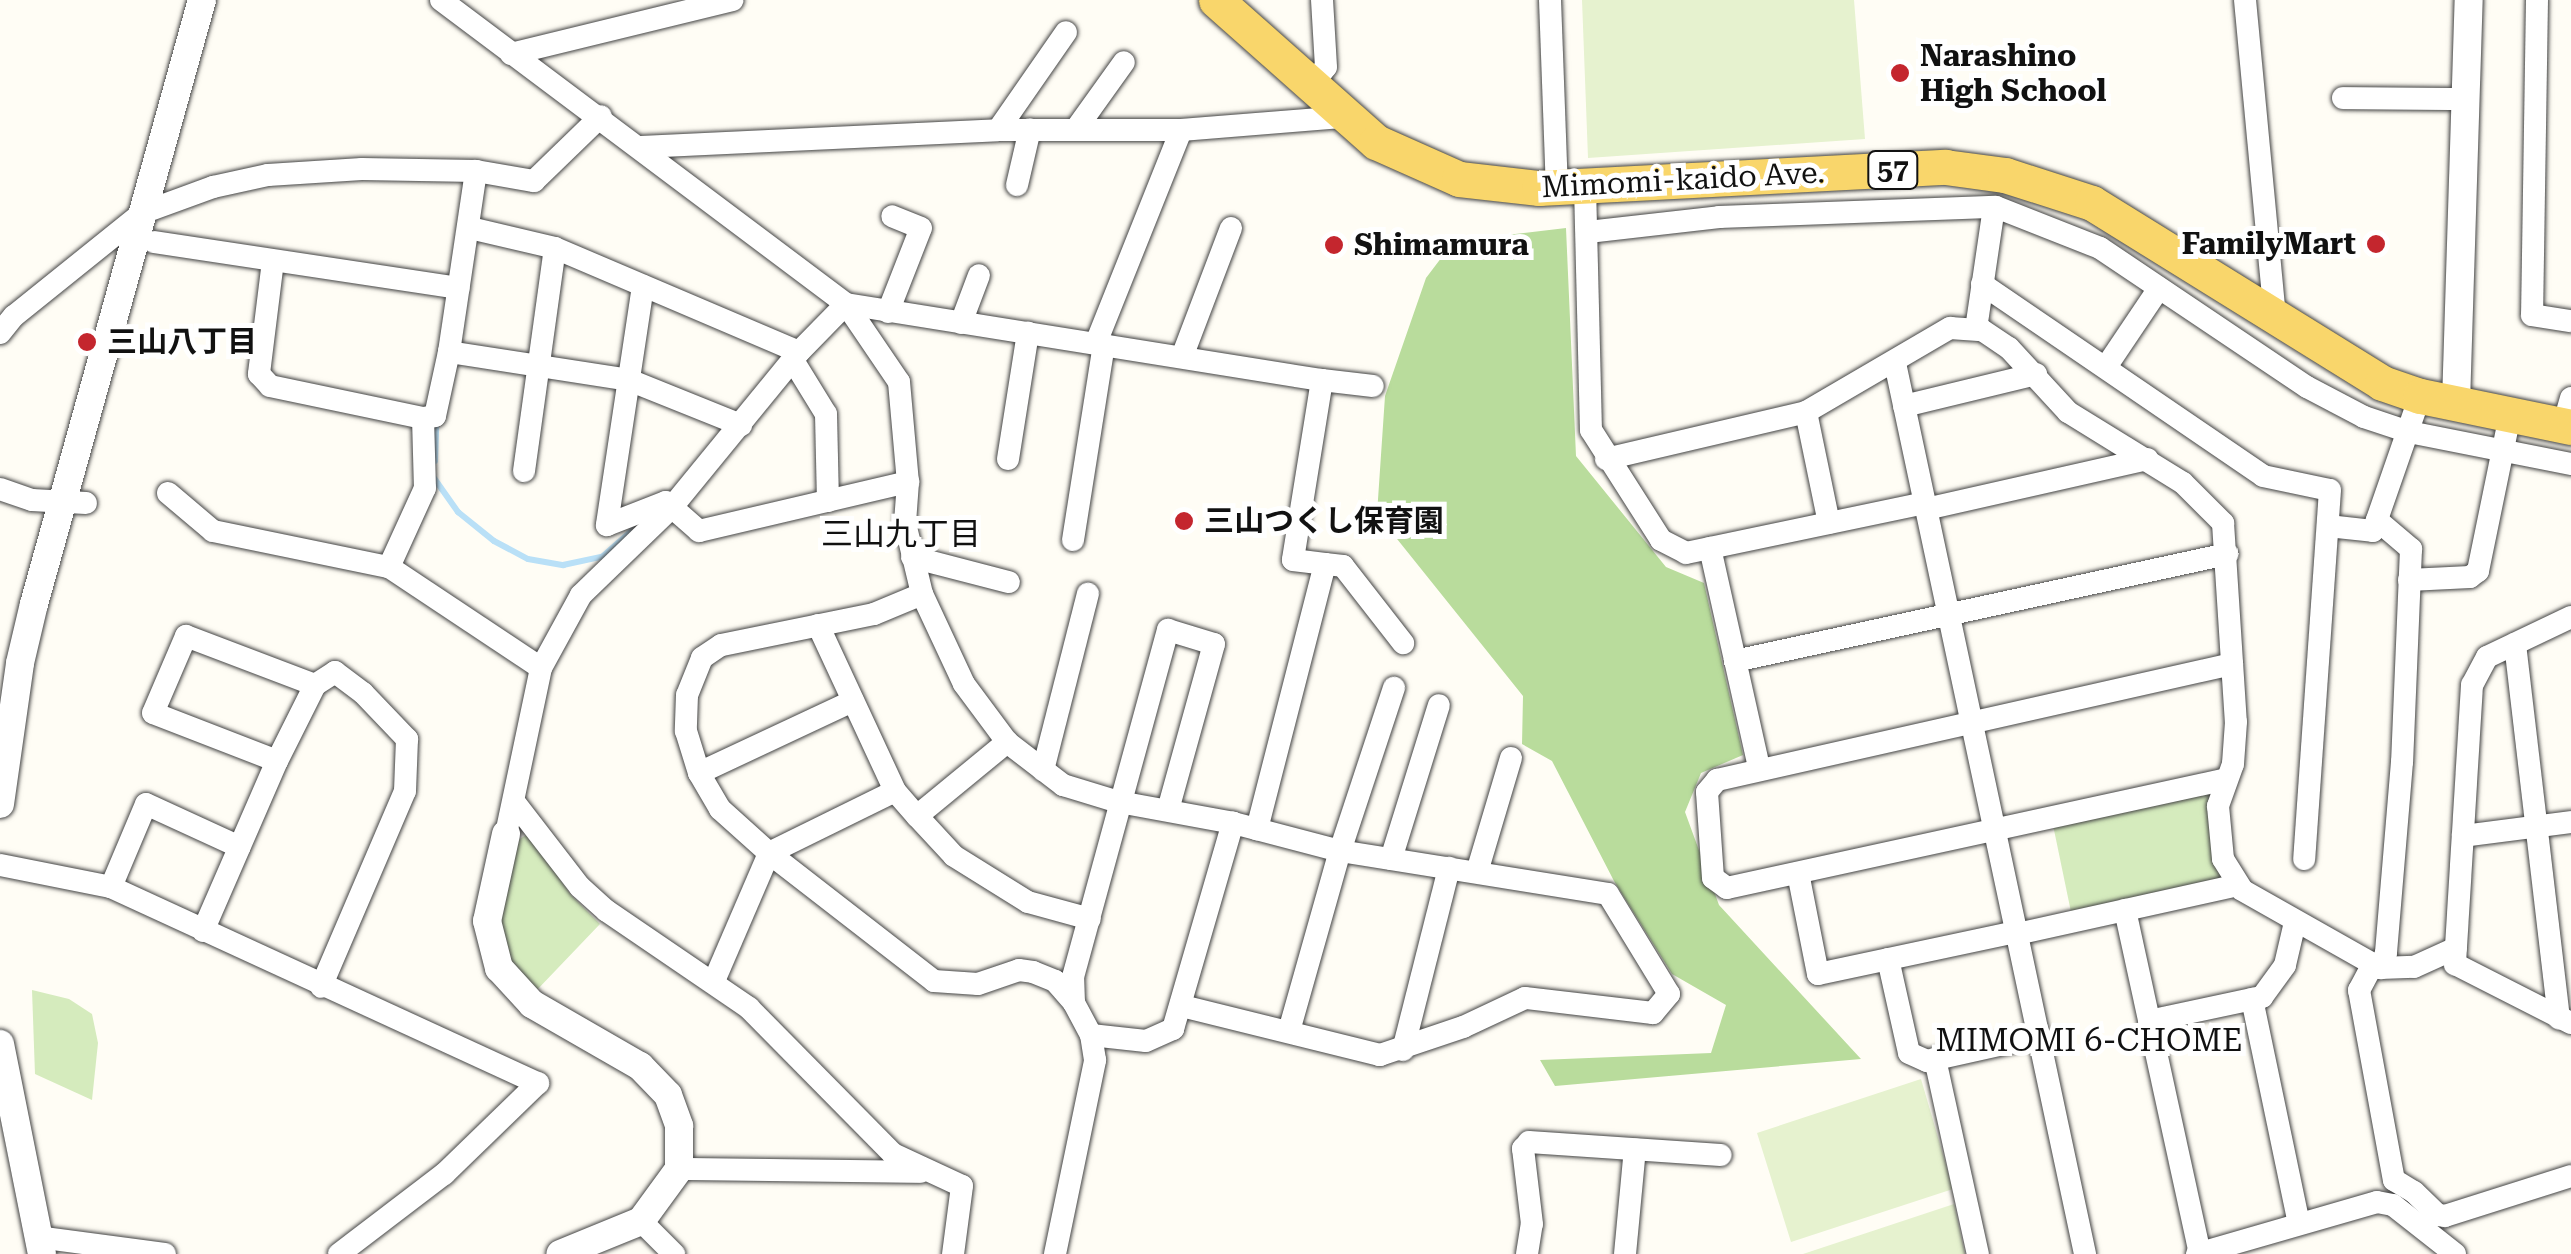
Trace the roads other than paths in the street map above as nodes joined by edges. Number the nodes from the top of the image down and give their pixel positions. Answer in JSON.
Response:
{"nodes":[{"id":1,"x":202,"y":0,"type":"edge"},
{"id":2,"x":441,"y":0,"type":"edge"},
{"id":3,"x":733,"y":0,"type":"edge"},
{"id":4,"x":1216,"y":0,"type":"edge"},
{"id":5,"x":1322,"y":0,"type":"edge"},
{"id":6,"x":1550,"y":0,"type":"edge"},
{"id":7,"x":2244,"y":0,"type":"edge"},
{"id":8,"x":2469,"y":0,"type":"edge"},
{"id":9,"x":2538,"y":0,"type":"edge"},
{"id":10,"x":1066,"y":32,"type":"dead end"},
{"id":11,"x":511,"y":54,"type":"junction"},
{"id":12,"x":1124,"y":62,"type":"dead end"},
{"id":13,"x":1310,"y":88,"type":"junction"},
{"id":14,"x":2343,"y":98,"type":"dead end"},
{"id":15,"x":2466,"y":99,"type":"junction"},
{"id":16,"x":601,"y":116,"type":"junction"},
{"id":17,"x":1344,"y":118,"type":"junction"},
{"id":18,"x":1076,"y":128,"type":"junction"},
{"id":19,"x":998,"y":130,"type":"junction"},
{"id":20,"x":1030,"y":130,"type":"junction"},
{"id":21,"x":1181,"y":130,"type":"junction"},
{"id":22,"x":641,"y":147,"type":"junction"},
{"id":23,"x":476,"y":172,"type":"junction"},
{"id":24,"x":1017,"y":185,"type":"dead end"},
{"id":25,"x":1571,"y":187,"type":"junction"},
{"id":26,"x":1994,"y":207,"type":"junction"},
{"id":27,"x":142,"y":213,"type":"junction"},
{"id":28,"x":892,"y":216,"type":"dead end"},
{"id":29,"x":470,"y":228,"type":"junction"},
{"id":30,"x":1230,"y":228,"type":"dead end"},
{"id":31,"x":1588,"y":232,"type":"junction"},
{"id":32,"x":154,"y":242,"type":"dead end"},
{"id":33,"x":555,"y":248,"type":"junction"},
{"id":34,"x":273,"y":260,"type":"junction"},
{"id":35,"x":979,"y":274,"type":"dead end"},
{"id":36,"x":1982,"y":284,"type":"junction"},
{"id":37,"x":643,"y":286,"type":"junction"},
{"id":38,"x":460,"y":288,"type":"junction"},
{"id":39,"x":2159,"y":288,"type":"junction"},
{"id":40,"x":846,"y":304,"type":"junction"},
{"id":41,"x":888,"y":312,"type":"junction"},
{"id":42,"x":2275,"y":316,"type":"junction"},
{"id":43,"x":2571,"y":321,"type":"edge"},
{"id":44,"x":961,"y":322,"type":"junction"},
{"id":45,"x":1976,"y":328,"type":"junction"},
{"id":46,"x":0,"y":333,"type":"edge"},
{"id":47,"x":1028,"y":333,"type":"junction"},
{"id":48,"x":1100,"y":344,"type":"junction"},
{"id":49,"x":449,"y":352,"type":"junction"},
{"id":50,"x":796,"y":357,"type":"junction"},
{"id":51,"x":1182,"y":357,"type":"junction"},
{"id":52,"x":1895,"y":363,"type":"junction"},
{"id":53,"x":540,"y":367,"type":"junction"},
{"id":54,"x":2106,"y":367,"type":"junction"},
{"id":55,"x":2036,"y":374,"type":"junction"},
{"id":56,"x":629,"y":380,"type":"junction"},
{"id":57,"x":1322,"y":380,"type":"junction"},
{"id":58,"x":1373,"y":386,"type":"dead end"},
{"id":59,"x":2420,"y":396,"type":"junction"},
{"id":60,"x":2456,"y":404,"type":"junction"},
{"id":61,"x":1904,"y":406,"type":"junction"},
{"id":62,"x":1806,"y":412,"type":"junction"},
{"id":63,"x":2510,"y":415,"type":"junction"},
{"id":64,"x":2568,"y":417,"type":"edge"},
{"id":65,"x":423,"y":418,"type":"junction"},
{"id":66,"x":742,"y":425,"type":"junction"},
{"id":67,"x":2410,"y":432,"type":"junction"},
{"id":68,"x":2503,"y":450,"type":"junction"},
{"id":69,"x":1008,"y":458,"type":"dead end"},
{"id":70,"x":1606,"y":459,"type":"junction"},
{"id":71,"x":2147,"y":459,"type":"junction"},
{"id":72,"x":2571,"y":464,"type":"edge"},
{"id":73,"x":524,"y":472,"type":"dead end"},
{"id":74,"x":908,"y":482,"type":"junction"},
{"id":75,"x":0,"y":489,"type":"edge"},
{"id":76,"x":168,"y":493,"type":"dead end"},
{"id":77,"x":75,"y":500,"type":"junction"},
{"id":78,"x":828,"y":501,"type":"junction"},
{"id":79,"x":1926,"y":506,"type":"junction"},
{"id":80,"x":672,"y":507,"type":"junction"},
{"id":81,"x":2377,"y":520,"type":"junction"},
{"id":82,"x":1829,"y":523,"type":"junction"},
{"id":83,"x":2328,"y":526,"type":"junction"},
{"id":84,"x":1073,"y":540,"type":"dead end"},
{"id":85,"x":1710,"y":548,"type":"junction"},
{"id":86,"x":2227,"y":554,"type":"junction"},
{"id":87,"x":912,"y":557,"type":"junction"},
{"id":88,"x":1326,"y":564,"type":"junction"},
{"id":89,"x":389,"y":567,"type":"junction"},
{"id":90,"x":2408,"y":580,"type":"junction"},
{"id":91,"x":1009,"y":582,"type":"dead end"},
{"id":92,"x":922,"y":594,"type":"junction"},
{"id":93,"x":1088,"y":594,"type":"dead end"},
{"id":94,"x":1948,"y":614,"type":"junction"},
{"id":95,"x":2571,"y":617,"type":"edge"},
{"id":96,"x":818,"y":625,"type":"junction"},
{"id":97,"x":1403,"y":643,"type":"dead end"},
{"id":98,"x":2515,"y":644,"type":"junction"},
{"id":99,"x":1735,"y":660,"type":"junction"},
{"id":100,"x":2232,"y":664,"type":"junction"},
{"id":101,"x":540,"y":668,"type":"junction"},
{"id":102,"x":315,"y":685,"type":"junction"},
{"id":103,"x":1394,"y":688,"type":"dead end"},
{"id":104,"x":853,"y":701,"type":"junction"},
{"id":105,"x":1439,"y":706,"type":"dead end"},
{"id":106,"x":1971,"y":721,"type":"junction"},
{"id":107,"x":1007,"y":742,"type":"junction"},
{"id":108,"x":1511,"y":758,"type":"dead end"},
{"id":109,"x":276,"y":761,"type":"junction"},
{"id":110,"x":1759,"y":768,"type":"junction"},
{"id":111,"x":1043,"y":770,"type":"junction"},
{"id":112,"x":699,"y":772,"type":"junction"},
{"id":113,"x":2227,"y":778,"type":"junction"},
{"id":114,"x":896,"y":791,"type":"junction"},
{"id":115,"x":1120,"y":802,"type":"junction"},
{"id":116,"x":515,"y":803,"type":"junction"},
{"id":117,"x":0,"y":804,"type":"edge"},
{"id":118,"x":1168,"y":810,"type":"junction"},
{"id":119,"x":917,"y":816,"type":"junction"},
{"id":120,"x":2571,"y":822,"type":"edge"},
{"id":121,"x":1233,"y":823,"type":"junction"},
{"id":122,"x":2536,"y":827,"type":"junction"},
{"id":123,"x":1257,"y":829,"type":"junction"},
{"id":124,"x":1994,"y":830,"type":"junction"},
{"id":125,"x":506,"y":834,"type":"joint"},
{"id":126,"x":2463,"y":836,"type":"junction"},
{"id":127,"x":240,"y":847,"type":"junction"},
{"id":128,"x":1340,"y":851,"type":"junction"},
{"id":129,"x":769,"y":853,"type":"junction"},
{"id":130,"x":1391,"y":859,"type":"junction"},
{"id":131,"x":2304,"y":859,"type":"dead end"},
{"id":132,"x":0,"y":865,"type":"edge"},
{"id":133,"x":1449,"y":868,"type":"junction"},
{"id":134,"x":1477,"y":872,"type":"junction"},
{"id":135,"x":1798,"y":873,"type":"junction"},
{"id":136,"x":2238,"y":886,"type":"junction"},
{"id":137,"x":111,"y":887,"type":"junction"},
{"id":138,"x":2124,"y":910,"type":"junction"},
{"id":139,"x":1090,"y":919,"type":"junction"},
{"id":140,"x":2295,"y":922,"type":"junction"},
{"id":141,"x":203,"y":931,"type":"junction"},
{"id":142,"x":2016,"y":933,"type":"junction"},
{"id":143,"x":2456,"y":948,"type":"junction"},
{"id":144,"x":1888,"y":959,"type":"junction"},
{"id":145,"x":2377,"y":966,"type":"junction"},
{"id":146,"x":714,"y":981,"type":"junction"},
{"id":147,"x":321,"y":986,"type":"junction"},
{"id":148,"x":2252,"y":999,"type":"junction"},
{"id":149,"x":1074,"y":1003,"type":"junction"},
{"id":150,"x":1182,"y":1006,"type":"junction"},
{"id":151,"x":2565,"y":1020,"type":"edge"},
{"id":152,"x":2149,"y":1021,"type":"junction"},
{"id":153,"x":1289,"y":1031,"type":"junction"},
{"id":154,"x":1091,"y":1035,"type":"junction"},
{"id":155,"x":2038,"y":1036,"type":"junction"},
{"id":156,"x":0,"y":1044,"type":"edge"},
{"id":157,"x":1403,"y":1050,"type":"junction"},
{"id":158,"x":1935,"y":1059,"type":"junction"},
{"id":159,"x":1635,"y":1149,"type":"junction"},
{"id":160,"x":1722,"y":1155,"type":"dead end"},
{"id":161,"x":679,"y":1169,"type":"junction"},
{"id":162,"x":926,"y":1172,"type":"junction"},
{"id":163,"x":2569,"y":1185,"type":"edge"},
{"id":164,"x":2398,"y":1195,"type":"junction"},
{"id":165,"x":641,"y":1221,"type":"junction"},
{"id":166,"x":2300,"y":1223,"type":"junction"},
{"id":167,"x":40,"y":1246,"type":"edge"},
{"id":168,"x":165,"y":1254,"type":"edge"},
{"id":169,"x":340,"y":1254,"type":"edge"},
{"id":170,"x":560,"y":1254,"type":"edge"},
{"id":171,"x":674,"y":1254,"type":"edge"},
{"id":172,"x":952,"y":1254,"type":"edge"},
{"id":173,"x":1055,"y":1254,"type":"edge"},
{"id":174,"x":1527,"y":1254,"type":"edge"},
{"id":175,"x":1625,"y":1254,"type":"edge"},
{"id":176,"x":1978,"y":1254,"type":"edge"},
{"id":177,"x":2085,"y":1254,"type":"edge"},
{"id":178,"x":2198,"y":1254,"type":"edge"},
{"id":179,"x":2455,"y":1254,"type":"edge"}],
"edges":[{"from":1,"to":27,"type":"street"},
{"from":2,"to":11,"type":"street"},
{"from":3,"to":11,"type":"street"},
{"from":4,"to":13,"type":"main road","name":"Mimomi-kaido Ave.","number":"57"},
{"from":5,"to":13,"type":"street"},
{"from":6,"to":25,"type":"street"},
{"from":7,"to":42,"type":"street"},
{"from":8,"to":15,"type":"street"},
{"from":9,"to":43,"type":"street"},
{"from":10,"to":19,"type":"street"},
{"from":11,"to":16,"type":"street"},
{"from":12,"to":18,"type":"street"},
{"from":13,"to":17,"type":"main road","name":"Mimomi-kaido Ave.","number":"57"},
{"from":14,"to":15,"type":"street"},
{"from":15,"to":60,"type":"street"},
{"from":16,"to":22,"type":"street"},
{"from":16,"to":23,"type":"street"},
{"from":17,"to":21,"type":"street"},
{"from":17,"to":25,"type":"main road","name":"Mimomi-kaido Ave.","number":"57"},
{"from":18,"to":20,"type":"street"},
{"from":18,"to":21,"type":"street"},
{"from":19,"to":20,"type":"street"},
{"from":19,"to":22,"type":"street"},
{"from":20,"to":24,"type":"street"},
{"from":21,"to":48,"type":"street"},
{"from":22,"to":40,"type":"street"},
{"from":23,"to":27,"type":"street"},
{"from":23,"to":29,"type":"street"},
{"from":25,"to":31,"type":"street"},
{"from":25,"to":42,"type":"main road","name":"Mimomi-kaido Ave.","number":"57"},
{"from":26,"to":31,"type":"street"},
{"from":26,"to":36,"type":"street"},
{"from":26,"to":39,"type":"street"},
{"from":27,"to":46,"type":"street"},
{"from":27,"to":77,"type":"street"},
{"from":28,"to":41,"type":"street"},
{"from":29,"to":33,"type":"street"},
{"from":29,"to":38,"type":"street"},
{"from":30,"to":51,"type":"street"},
{"from":31,"to":70,"type":"street"},
{"from":32,"to":34,"type":"street"},
{"from":33,"to":37,"type":"street"},
{"from":33,"to":53,"type":"street"},
{"from":34,"to":38,"type":"street"},
{"from":34,"to":65,"type":"street"},
{"from":35,"to":44,"type":"street"},
{"from":36,"to":45,"type":"street"},
{"from":36,"to":54,"type":"street"},
{"from":37,"to":50,"type":"street"},
{"from":37,"to":56,"type":"street"},
{"from":38,"to":49,"type":"street"},
{"from":39,"to":54,"type":"street"},
{"from":39,"to":67,"type":"street"},
{"from":40,"to":41,"type":"street"},
{"from":40,"to":50,"type":"street"},
{"from":40,"to":74,"type":"street"},
{"from":41,"to":44,"type":"street"},
{"from":42,"to":59,"type":"main road","name":"Mimomi-kaido Ave.","number":"57"},
{"from":44,"to":47,"type":"street"},
{"from":45,"to":52,"type":"street"},
{"from":45,"to":55,"type":"street"},
{"from":47,"to":48,"type":"street"},
{"from":47,"to":69,"type":"street"},
{"from":48,"to":51,"type":"street"},
{"from":48,"to":84,"type":"street"},
{"from":49,"to":53,"type":"street"},
{"from":49,"to":65,"type":"street"},
{"from":50,"to":66,"type":"street"},
{"from":50,"to":78,"type":"street"},
{"from":51,"to":57,"type":"street"},
{"from":52,"to":61,"type":"street"},
{"from":52,"to":62,"type":"street"},
{"from":53,"to":56,"type":"street"},
{"from":53,"to":73,"type":"street"},
{"from":54,"to":83,"type":"street"},
{"from":55,"to":61,"type":"street"},
{"from":55,"to":71,"type":"street"},
{"from":56,"to":66,"type":"street"},
{"from":56,"to":80,"type":"street"},
{"from":57,"to":58,"type":"street"},
{"from":57,"to":88,"type":"street"},
{"from":59,"to":60,"type":"main road","name":"Mimomi-kaido Ave.","number":"57"},
{"from":59,"to":67,"type":"street"},
{"from":60,"to":63,"type":"main road","name":"Mimomi-kaido Ave.","number":"57"},
{"from":61,"to":79,"type":"street"},
{"from":62,"to":70,"type":"street"},
{"from":62,"to":82,"type":"street"},
{"from":63,"to":64,"type":"main road","name":"Mimomi-kaido Ave.","number":"57"},
{"from":63,"to":68,"type":"street"},
{"from":65,"to":89,"type":"street"},
{"from":66,"to":80,"type":"street"},
{"from":67,"to":68,"type":"street"},
{"from":67,"to":81,"type":"street"},
{"from":68,"to":72,"type":"street"},
{"from":68,"to":90,"type":"street"},
{"from":70,"to":85,"type":"street"},
{"from":71,"to":79,"type":"street"},
{"from":71,"to":86,"type":"street"},
{"from":74,"to":78,"type":"street"},
{"from":74,"to":87,"type":"street"},
{"from":75,"to":77,"type":"street"},
{"from":76,"to":89,"type":"street"},
{"from":77,"to":117,"type":"street"},
{"from":78,"to":80,"type":"street"},
{"from":79,"to":82,"type":"street"},
{"from":79,"to":94,"type":"street"},
{"from":80,"to":101,"type":"street"},
{"from":81,"to":83,"type":"street"},
{"from":81,"to":90,"type":"street"},
{"from":82,"to":85,"type":"street"},
{"from":83,"to":131,"type":"street"},
{"from":85,"to":99,"type":"street"},
{"from":86,"to":94,"type":"street"},
{"from":86,"to":100,"type":"street"},
{"from":87,"to":91,"type":"street"},
{"from":87,"to":92,"type":"street"},
{"from":88,"to":97,"type":"street"},
{"from":88,"to":123,"type":"street"},
{"from":89,"to":101,"type":"street"},
{"from":90,"to":145,"type":"street"},
{"from":92,"to":96,"type":"street"},
{"from":92,"to":107,"type":"street"},
{"from":93,"to":111,"type":"street"},
{"from":94,"to":99,"type":"street"},
{"from":94,"to":106,"type":"street"},
{"from":95,"to":98,"type":"street"},
{"from":96,"to":104,"type":"street"},
{"from":96,"to":112,"type":"street"},
{"from":98,"to":122,"type":"street"},
{"from":98,"to":126,"type":"street"},
{"from":99,"to":110,"type":"street"},
{"from":100,"to":106,"type":"street"},
{"from":100,"to":113,"type":"street"},
{"from":101,"to":116,"type":"street"},
{"from":102,"to":109,"type":"street"},
{"from":102,"to":109,"type":"street"},
{"from":102,"to":147,"type":"street"},
{"from":103,"to":128,"type":"street"},
{"from":104,"to":112,"type":"street"},
{"from":104,"to":114,"type":"street"},
{"from":105,"to":130,"type":"street"},
{"from":106,"to":110,"type":"street"},
{"from":106,"to":124,"type":"street"},
{"from":107,"to":111,"type":"street"},
{"from":107,"to":119,"type":"street"},
{"from":108,"to":134,"type":"street"},
{"from":109,"to":127,"type":"street"},
{"from":110,"to":135,"type":"street"},
{"from":111,"to":115,"type":"street"},
{"from":112,"to":129,"type":"street"},
{"from":113,"to":124,"type":"street"},
{"from":113,"to":136,"type":"street"},
{"from":114,"to":119,"type":"street"},
{"from":114,"to":129,"type":"street"},
{"from":115,"to":118,"type":"street"},
{"from":115,"to":118,"type":"street"},
{"from":115,"to":139,"type":"street"},
{"from":116,"to":125,"type":"street"},
{"from":116,"to":146,"type":"street"},
{"from":118,"to":121,"type":"street"},
{"from":119,"to":139,"type":"street"},
{"from":120,"to":122,"type":"street"},
{"from":121,"to":123,"type":"street"},
{"from":121,"to":150,"type":"street"},
{"from":122,"to":126,"type":"street"},
{"from":122,"to":151,"type":"street"},
{"from":123,"to":128,"type":"street"},
{"from":124,"to":135,"type":"street"},
{"from":124,"to":142,"type":"street"},
{"from":125,"to":161,"type":"street"},
{"from":126,"to":143,"type":"street"},
{"from":127,"to":137,"type":"street"},
{"from":127,"to":141,"type":"street"},
{"from":128,"to":130,"type":"street"},
{"from":128,"to":153,"type":"street"},
{"from":129,"to":146,"type":"street"},
{"from":129,"to":149,"type":"street"},
{"from":130,"to":133,"type":"street"},
{"from":132,"to":137,"type":"street"},
{"from":133,"to":134,"type":"street"},
{"from":133,"to":157,"type":"street"},
{"from":134,"to":157,"type":"street"},
{"from":135,"to":144,"type":"street"},
{"from":136,"to":138,"type":"street"},
{"from":136,"to":140,"type":"street"},
{"from":137,"to":141,"type":"street"},
{"from":138,"to":142,"type":"street"},
{"from":138,"to":152,"type":"street"},
{"from":139,"to":149,"type":"street"},
{"from":140,"to":145,"type":"street"},
{"from":140,"to":148,"type":"street"},
{"from":141,"to":147,"type":"street"},
{"from":142,"to":144,"type":"street"},
{"from":142,"to":155,"type":"street"},
{"from":143,"to":145,"type":"street"},
{"from":143,"to":151,"type":"street"},
{"from":144,"to":158,"type":"street"},
{"from":145,"to":164,"type":"street"},
{"from":146,"to":162,"type":"street"},
{"from":147,"to":169,"type":"street"},
{"from":148,"to":152,"type":"street"},
{"from":148,"to":166,"type":"street"},
{"from":149,"to":154,"type":"street"},
{"from":150,"to":153,"type":"street"},
{"from":150,"to":154,"type":"street"},
{"from":152,"to":178,"type":"street"},
{"from":153,"to":157,"type":"street"},
{"from":154,"to":173,"type":"street"},
{"from":155,"to":158,"type":"street"},
{"from":155,"to":177,"type":"street"},
{"from":156,"to":167,"type":"street"},
{"from":158,"to":176,"type":"street"},
{"from":159,"to":160,"type":"street"},
{"from":159,"to":174,"type":"street"},
{"from":159,"to":175,"type":"street"},
{"from":161,"to":162,"type":"street"},
{"from":161,"to":165,"type":"street"},
{"from":162,"to":172,"type":"street"},
{"from":163,"to":164,"type":"street"},
{"from":164,"to":166,"type":"street"},
{"from":164,"to":179,"type":"street"},
{"from":165,"to":170,"type":"street"},
{"from":165,"to":171,"type":"street"},
{"from":166,"to":178,"type":"street"},
{"from":167,"to":168,"type":"street"}]}
